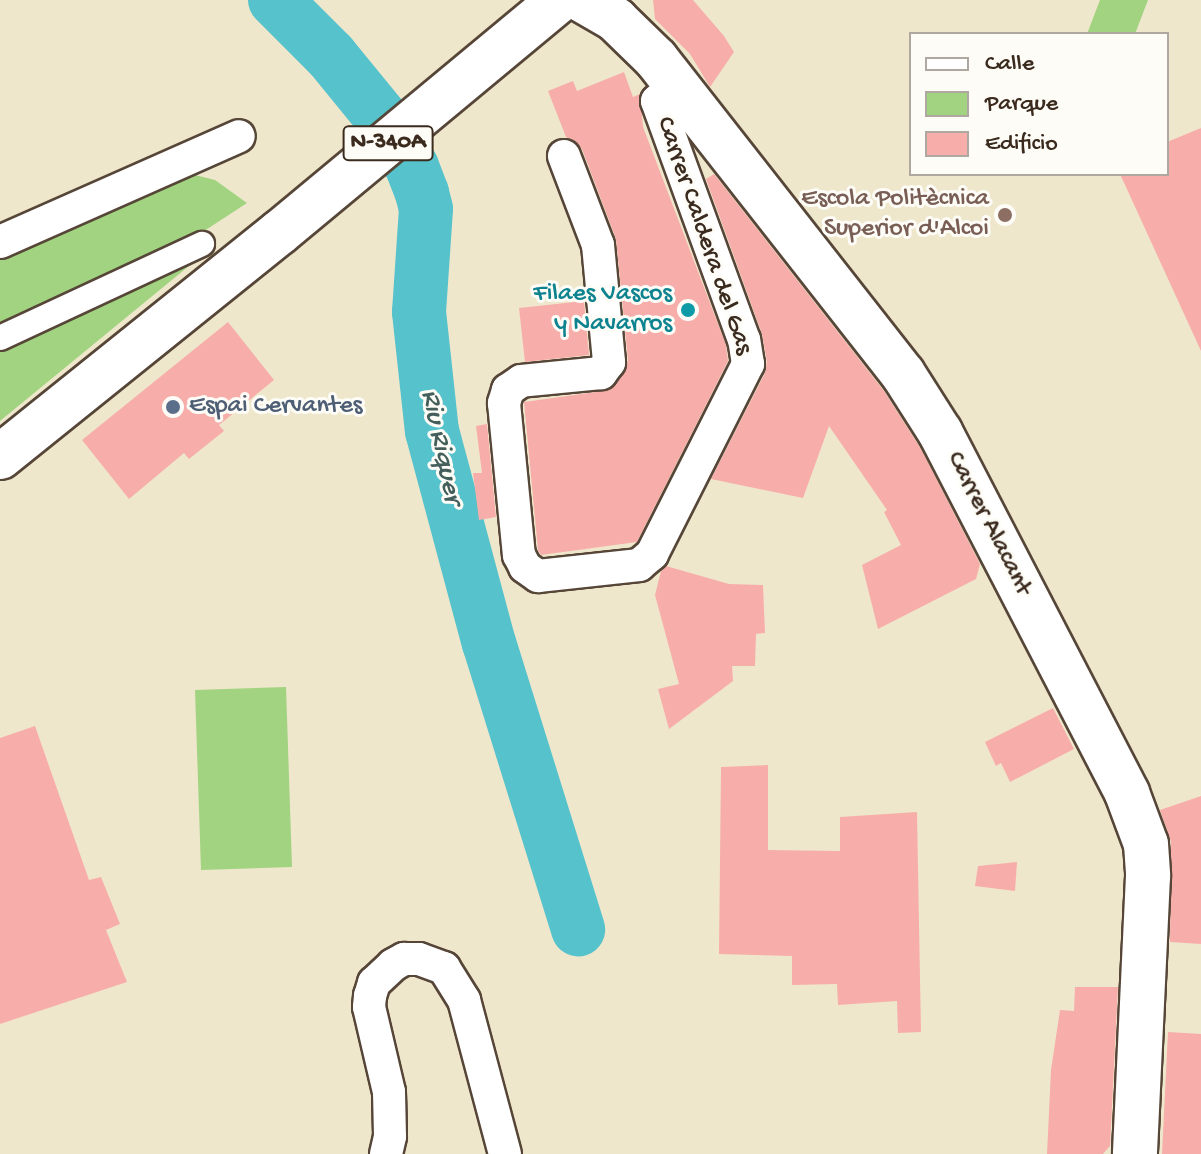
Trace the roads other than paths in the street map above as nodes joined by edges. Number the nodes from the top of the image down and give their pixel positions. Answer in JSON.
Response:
{"nodes":[{"id":1,"x":559,"y":0,"type":"edge"},
{"id":2,"x":582,"y":0,"type":"edge"},
{"id":3,"x":677,"y":84,"type":"junction"},
{"id":4,"x":239,"y":136,"type":"dead end"},
{"id":5,"x":564,"y":156,"type":"dead end"},
{"id":6,"x":0,"y":242,"type":"edge"},
{"id":7,"x":209,"y":264,"type":"junction"},
{"id":8,"x":0,"y":338,"type":"edge"},
{"id":9,"x":0,"y":457,"type":"edge"},
{"id":10,"x":386,"y":1154,"type":"edge"},
{"id":11,"x":505,"y":1154,"type":"edge"},
{"id":12,"x":1135,"y":1154,"type":"edge"}],
"edges":[{"from":1,"to":7,"type":"main road","number":"N-340A"},
{"from":2,"to":3,"type":"main road","name":"Carrer Alacant"},
{"from":3,"to":5,"type":"street","name":"Carrer Caldera del Gas"},
{"from":3,"to":12,"type":"main road","name":"Carrer Alacant"},
{"from":4,"to":6,"type":"street"},
{"from":7,"to":8,"type":"street"},
{"from":7,"to":9,"type":"main road"},
{"from":10,"to":11,"type":"street"}]}
